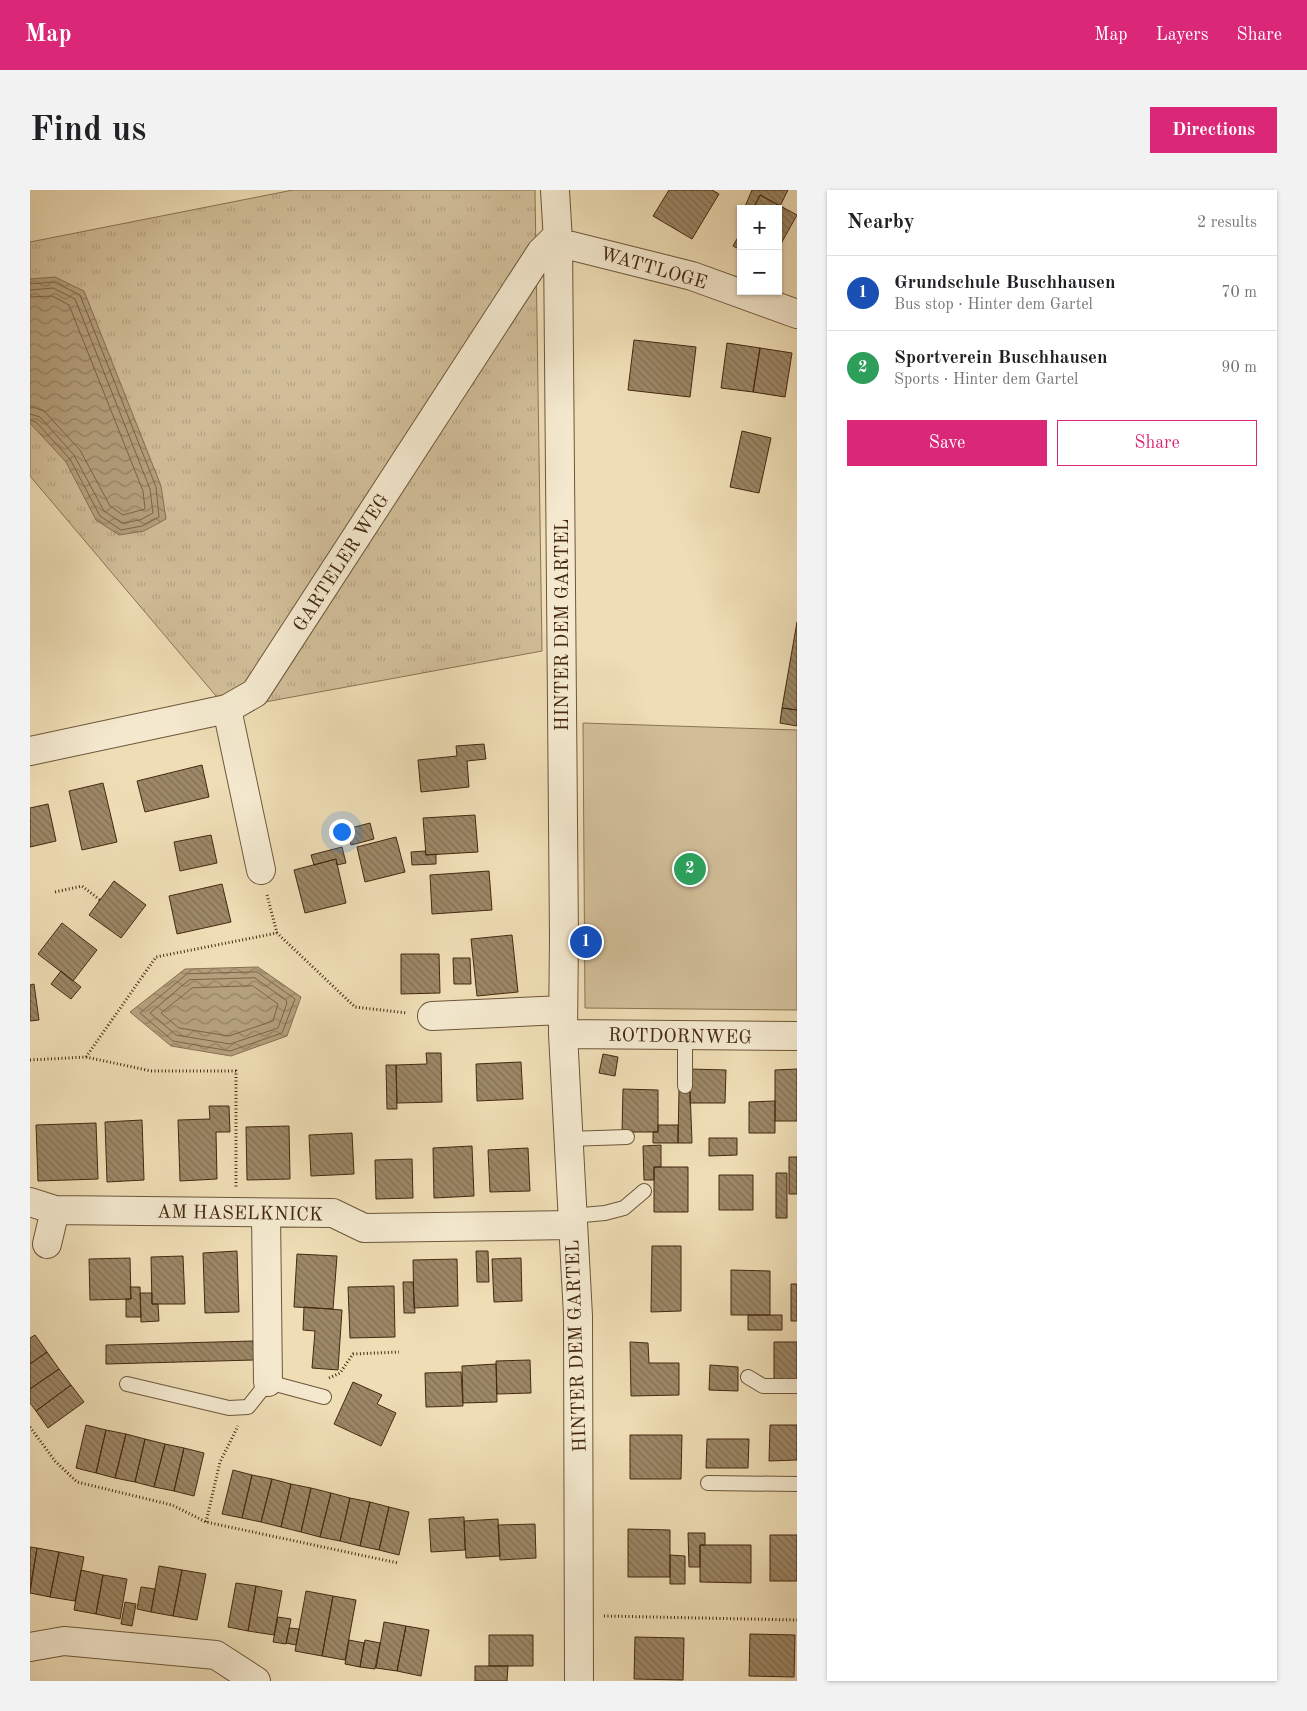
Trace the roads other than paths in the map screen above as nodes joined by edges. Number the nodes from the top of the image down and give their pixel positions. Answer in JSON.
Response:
{"nodes":[{"id":1,"x":555,"y":190,"type":"edge"},
{"id":2,"x":558,"y":240,"type":"junction"},
{"id":3,"x":797,"y":314,"type":"edge"},
{"id":4,"x":226,"y":709,"type":"junction"},
{"id":5,"x":30,"y":751,"type":"edge"},
{"id":6,"x":261,"y":870,"type":"road end"},
{"id":7,"x":432,"y":1016,"type":"road end"},
{"id":8,"x":562,"y":1022,"type":"junction"},
{"id":9,"x":686,"y":1034,"type":"junction"},
{"id":10,"x":797,"y":1036,"type":"edge"},
{"id":11,"x":686,"y":1086,"type":"dead end"},
{"id":12,"x":627,"y":1137,"type":"dead end"},
{"id":13,"x":568,"y":1139,"type":"junction"},
{"id":14,"x":644,"y":1191,"type":"dead end"},
{"id":15,"x":42,"y":1206,"type":"edge"},
{"id":16,"x":266,"y":1213,"type":"junction"},
{"id":17,"x":571,"y":1220,"type":"junction"},
{"id":18,"x":47,"y":1244,"type":"dead end"},
{"id":19,"x":748,"y":1377,"type":"dead end"},
{"id":20,"x":268,"y":1382,"type":"junction"},
{"id":21,"x":127,"y":1384,"type":"dead end"},
{"id":22,"x":797,"y":1386,"type":"edge"},
{"id":23,"x":324,"y":1397,"type":"dead end"},
{"id":24,"x":708,"y":1483,"type":"dead end"},
{"id":25,"x":797,"y":1484,"type":"edge"},
{"id":26,"x":30,"y":1647,"type":"edge"},
{"id":27,"x":256,"y":1681,"type":"edge"},
{"id":28,"x":579,"y":1681,"type":"edge"}],
"edges":[{"from":1,"to":2,"type":"street"},
{"from":2,"to":3,"type":"street","name":"WATTLOGE"},
{"from":2,"to":4,"type":"street","name":"GARTELER WEG"},
{"from":2,"to":8,"type":"street","name":"HINTER DEM GARTEL"},
{"from":4,"to":5,"type":"street","name":"GARTELER WEG"},
{"from":4,"to":6,"type":"street"},
{"from":7,"to":8,"type":"street"},
{"from":8,"to":9,"type":"street","name":"ROTDORNWEG"},
{"from":8,"to":13,"type":"street","name":"HINTER DEM GARTEL"},
{"from":9,"to":10,"type":"street","name":"ROTDORNWEG"},
{"from":9,"to":11,"type":"lane"},
{"from":12,"to":13,"type":"lane"},
{"from":13,"to":17,"type":"street","name":"HINTER DEM GARTEL"},
{"from":14,"to":17,"type":"lane"},
{"from":15,"to":16,"type":"street","name":"AM HASELKNICK"},
{"from":15,"to":18,"type":"street","name":"AM HASELKNICK"},
{"from":16,"to":17,"type":"street","name":"AM HASELKNICK"},
{"from":16,"to":20,"type":"street"},
{"from":17,"to":28,"type":"street","name":"HINTER DEM GARTEL"},
{"from":19,"to":22,"type":"lane"},
{"from":20,"to":21,"type":"lane"},
{"from":20,"to":23,"type":"lane"},
{"from":24,"to":25,"type":"lane"},
{"from":26,"to":27,"type":"street"}]}
